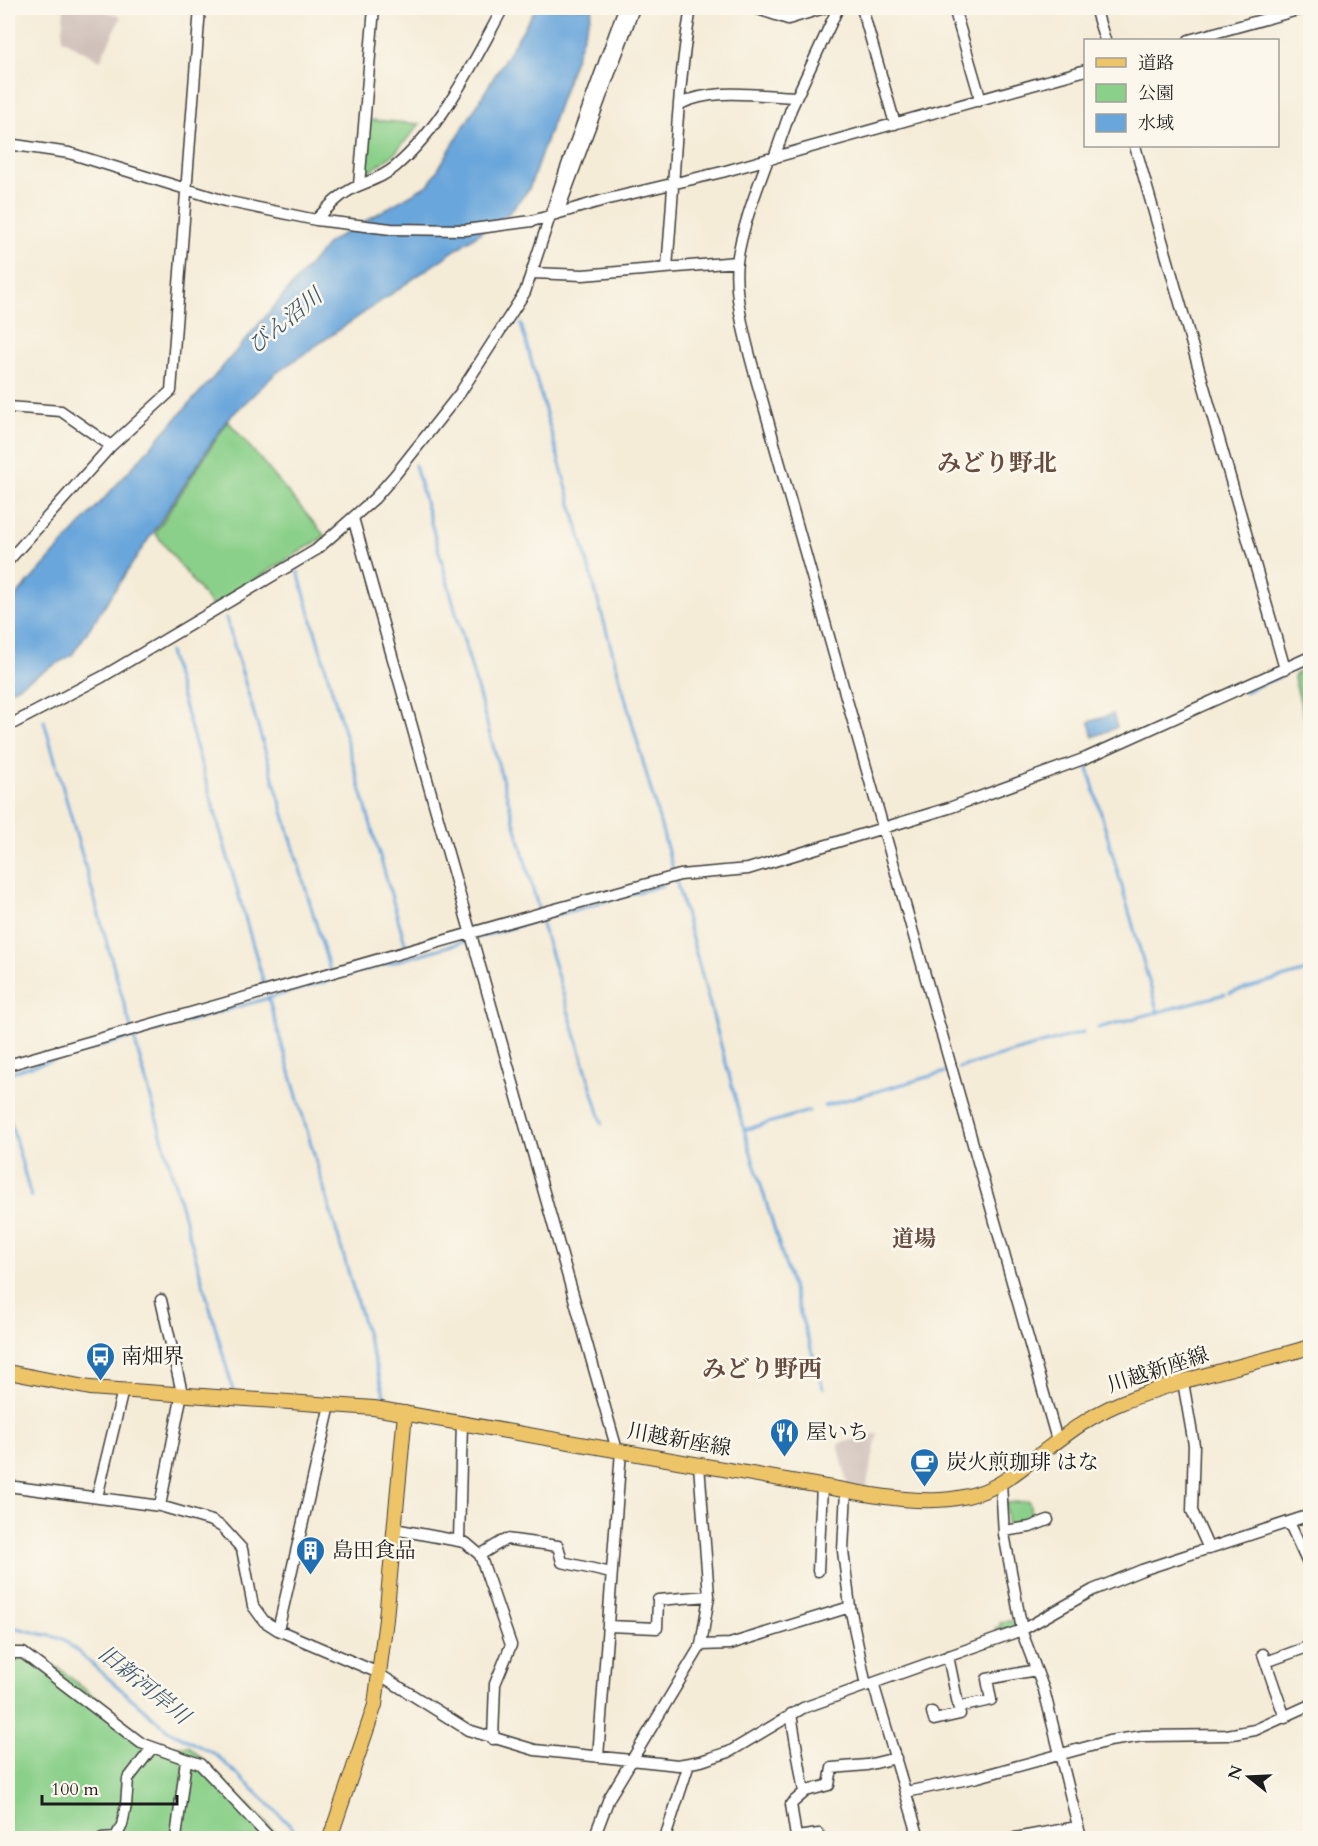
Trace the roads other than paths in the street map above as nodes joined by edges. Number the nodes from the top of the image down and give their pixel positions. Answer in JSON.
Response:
{"nodes":[{"id":1,"x":200,"y":8,"type":"edge"},
{"id":2,"x":374,"y":8,"type":"edge"},
{"id":3,"x":503,"y":8,"type":"edge"},
{"id":4,"x":624,"y":8,"type":"edge"},
{"id":5,"x":634,"y":8,"type":"edge"},
{"id":6,"x":691,"y":8,"type":"edge"},
{"id":7,"x":755,"y":8,"type":"edge"},
{"id":8,"x":824,"y":8,"type":"edge"},
{"id":9,"x":838,"y":8,"type":"edge"},
{"id":10,"x":862,"y":8,"type":"edge"},
{"id":11,"x":954,"y":8,"type":"edge"},
{"id":12,"x":1095,"y":8,"type":"edge"},
{"id":13,"x":1305,"y":8,"type":"edge"},
{"id":14,"x":1105,"y":39,"type":"edge"},
{"id":15,"x":1193,"y":39,"type":"edge"},
{"id":16,"x":1084,"y":71,"type":"edge"},
{"id":17,"x":796,"y":97,"type":"junction"},
{"id":18,"x":978,"y":101,"type":"junction"},
{"id":19,"x":680,"y":104,"type":"junction"},
{"id":20,"x":895,"y":124,"type":"junction"},
{"id":21,"x":8,"y":144,"type":"edge"},
{"id":22,"x":1135,"y":147,"type":"edge"},
{"id":23,"x":771,"y":159,"type":"junction"},
{"id":24,"x":675,"y":183,"type":"junction"},
{"id":25,"x":359,"y":185,"type":"junction"},
{"id":26,"x":187,"y":190,"type":"junction"},
{"id":27,"x":554,"y":214,"type":"junction"},
{"id":28,"x":316,"y":220,"type":"junction"},
{"id":29,"x":737,"y":262,"type":"junction"},
{"id":30,"x":667,"y":267,"type":"junction"},
{"id":31,"x":532,"y":273,"type":"junction"},
{"id":32,"x":8,"y":406,"type":"edge"},
{"id":33,"x":111,"y":446,"type":"junction"},
{"id":34,"x":353,"y":518,"type":"junction"},
{"id":35,"x":8,"y":561,"type":"edge"},
{"id":36,"x":1311,"y":657,"type":"edge"},
{"id":37,"x":1285,"y":669,"type":"junction"},
{"id":38,"x":8,"y":726,"type":"edge"},
{"id":39,"x":884,"y":827,"type":"junction"},
{"id":40,"x":471,"y":932,"type":"junction"},
{"id":41,"x":8,"y":1065,"type":"edge"},
{"id":42,"x":161,"y":1300,"type":"dead end"},
{"id":43,"x":1311,"y":1347,"type":"edge"},
{"id":44,"x":8,"y":1372,"type":"edge"},
{"id":45,"x":1183,"y":1382,"type":"junction"},
{"id":46,"x":123,"y":1390,"type":"junction"},
{"id":47,"x":182,"y":1393,"type":"junction"},
{"id":48,"x":330,"y":1405,"type":"junction"},
{"id":49,"x":405,"y":1413,"type":"junction"},
{"id":50,"x":462,"y":1422,"type":"junction"},
{"id":51,"x":1058,"y":1440,"type":"junction"},
{"id":52,"x":619,"y":1450,"type":"junction"},
{"id":53,"x":699,"y":1465,"type":"junction"},
{"id":54,"x":1001,"y":1483,"type":"junction"},
{"id":55,"x":8,"y":1486,"type":"edge"},
{"id":56,"x":822,"y":1486,"type":"junction"},
{"id":57,"x":846,"y":1490,"type":"junction"},
{"id":58,"x":97,"y":1497,"type":"junction"},
{"id":59,"x":159,"y":1506,"type":"junction"},
{"id":60,"x":1311,"y":1515,"type":"edge"},
{"id":61,"x":1048,"y":1520,"type":"dead end"},
{"id":62,"x":1288,"y":1522,"type":"junction"},
{"id":63,"x":394,"y":1529,"type":"junction"},
{"id":64,"x":1004,"y":1531,"type":"junction"},
{"id":65,"x":459,"y":1541,"type":"junction"},
{"id":66,"x":1209,"y":1549,"type":"junction"},
{"id":67,"x":480,"y":1555,"type":"junction"},
{"id":68,"x":1311,"y":1568,"type":"edge"},
{"id":69,"x":818,"y":1571,"type":"dead end"},
{"id":70,"x":612,"y":1573,"type":"junction"},
{"id":71,"x":709,"y":1596,"type":"junction"},
{"id":72,"x":850,"y":1607,"type":"junction"},
{"id":73,"x":608,"y":1626,"type":"junction"},
{"id":74,"x":278,"y":1630,"type":"junction"},
{"id":75,"x":1022,"y":1630,"type":"junction"},
{"id":76,"x":700,"y":1645,"type":"junction"},
{"id":77,"x":1311,"y":1646,"type":"edge"},
{"id":78,"x":8,"y":1653,"type":"edge"},
{"id":79,"x":948,"y":1656,"type":"junction"},
{"id":80,"x":1036,"y":1670,"type":"junction"},
{"id":81,"x":380,"y":1674,"type":"junction"},
{"id":82,"x":870,"y":1685,"type":"junction"},
{"id":83,"x":1311,"y":1705,"type":"edge"},
{"id":84,"x":959,"y":1707,"type":"junction"},
{"id":85,"x":932,"y":1712,"type":"dead end"},
{"id":86,"x":791,"y":1714,"type":"junction"},
{"id":87,"x":1285,"y":1718,"type":"junction"},
{"id":88,"x":492,"y":1739,"type":"junction"},
{"id":89,"x":152,"y":1748,"type":"junction"},
{"id":90,"x":1059,"y":1754,"type":"junction"},
{"id":91,"x":598,"y":1757,"type":"junction"},
{"id":92,"x":896,"y":1758,"type":"junction"},
{"id":93,"x":186,"y":1760,"type":"junction"},
{"id":94,"x":633,"y":1760,"type":"junction"},
{"id":95,"x":689,"y":1764,"type":"junction"},
{"id":96,"x":804,"y":1792,"type":"junction"},
{"id":97,"x":906,"y":1792,"type":"junction"},
{"id":98,"x":1077,"y":1827,"type":"junction"},
{"id":99,"x":102,"y":1839,"type":"edge"},
{"id":100,"x":176,"y":1839,"type":"edge"},
{"id":101,"x":270,"y":1839,"type":"edge"},
{"id":102,"x":330,"y":1839,"type":"edge"},
{"id":103,"x":594,"y":1839,"type":"edge"},
{"id":104,"x":664,"y":1839,"type":"edge"},
{"id":105,"x":819,"y":1839,"type":"edge"},
{"id":106,"x":919,"y":1839,"type":"edge"},
{"id":107,"x":1015,"y":1839,"type":"edge"},
{"id":108,"x":1081,"y":1839,"type":"edge"}],
"edges":[{"from":1,"to":26,"type":"street"},
{"from":2,"to":25,"type":"street"},
{"from":3,"to":25,"type":"street"},
{"from":4,"to":27,"type":"street"},
{"from":5,"to":27,"type":"street"},
{"from":6,"to":19,"type":"street"},
{"from":7,"to":8,"type":"street"},
{"from":9,"to":17,"type":"street"},
{"from":10,"to":20,"type":"street"},
{"from":11,"to":18,"type":"street"},
{"from":12,"to":14,"type":"street"},
{"from":13,"to":15,"type":"street"},
{"from":16,"to":18,"type":"street"},
{"from":17,"to":19,"type":"street"},
{"from":17,"to":23,"type":"street"},
{"from":18,"to":20,"type":"street"},
{"from":19,"to":24,"type":"street"},
{"from":20,"to":23,"type":"street"},
{"from":21,"to":26,"type":"street"},
{"from":22,"to":37,"type":"street"},
{"from":23,"to":24,"type":"street"},
{"from":23,"to":29,"type":"street"},
{"from":24,"to":27,"type":"street"},
{"from":24,"to":30,"type":"street"},
{"from":25,"to":28,"type":"street"},
{"from":26,"to":28,"type":"street"},
{"from":26,"to":33,"type":"street"},
{"from":27,"to":28,"type":"street"},
{"from":27,"to":31,"type":"street"},
{"from":29,"to":30,"type":"street"},
{"from":29,"to":39,"type":"street"},
{"from":30,"to":31,"type":"street"},
{"from":31,"to":34,"type":"street"},
{"from":32,"to":33,"type":"street"},
{"from":33,"to":35,"type":"street"},
{"from":34,"to":38,"type":"street"},
{"from":34,"to":40,"type":"street"},
{"from":36,"to":37,"type":"street"},
{"from":37,"to":39,"type":"street"},
{"from":39,"to":40,"type":"street"},
{"from":39,"to":51,"type":"street"},
{"from":40,"to":41,"type":"street"},
{"from":40,"to":52,"type":"street"},
{"from":42,"to":47,"type":"street"},
{"from":43,"to":45,"type":"main road","name":"川越新座線"},
{"from":44,"to":46,"type":"main road","name":"川越新座線"},
{"from":45,"to":51,"type":"main road","name":"川越新座線"},
{"from":45,"to":66,"type":"street"},
{"from":46,"to":47,"type":"main road","name":"川越新座線"},
{"from":46,"to":58,"type":"street"},
{"from":47,"to":48,"type":"main road","name":"川越新座線"},
{"from":47,"to":59,"type":"street"},
{"from":48,"to":49,"type":"main road","name":"川越新座線"},
{"from":48,"to":74,"type":"street"},
{"from":49,"to":50,"type":"main road","name":"川越新座線"},
{"from":49,"to":63,"type":"main road"},
{"from":50,"to":52,"type":"main road","name":"川越新座線"},
{"from":50,"to":65,"type":"street"},
{"from":51,"to":54,"type":"main road","name":"川越新座線"},
{"from":52,"to":53,"type":"main road","name":"川越新座線"},
{"from":52,"to":70,"type":"street"},
{"from":53,"to":56,"type":"main road","name":"川越新座線"},
{"from":53,"to":71,"type":"street"},
{"from":54,"to":57,"type":"main road","name":"川越新座線"},
{"from":54,"to":64,"type":"street"},
{"from":55,"to":58,"type":"street"},
{"from":56,"to":57,"type":"main road","name":"川越新座線"},
{"from":56,"to":69,"type":"street"},
{"from":57,"to":72,"type":"street"},
{"from":58,"to":59,"type":"street"},
{"from":59,"to":74,"type":"street"},
{"from":60,"to":62,"type":"street"},
{"from":61,"to":64,"type":"street"},
{"from":62,"to":66,"type":"street"},
{"from":62,"to":68,"type":"street"},
{"from":63,"to":65,"type":"street"},
{"from":63,"to":81,"type":"main road"},
{"from":64,"to":75,"type":"street"},
{"from":65,"to":67,"type":"street"},
{"from":66,"to":75,"type":"street"},
{"from":67,"to":70,"type":"street"},
{"from":67,"to":88,"type":"street"},
{"from":70,"to":73,"type":"street"},
{"from":71,"to":73,"type":"street"},
{"from":71,"to":76,"type":"street"},
{"from":72,"to":76,"type":"street"},
{"from":72,"to":82,"type":"street"},
{"from":73,"to":91,"type":"street"},
{"from":74,"to":81,"type":"street"},
{"from":75,"to":79,"type":"street"},
{"from":75,"to":80,"type":"street"},
{"from":76,"to":94,"type":"street"},
{"from":77,"to":87,"type":"street"},
{"from":78,"to":89,"type":"street"},
{"from":79,"to":82,"type":"street"},
{"from":79,"to":84,"type":"street"},
{"from":80,"to":84,"type":"street"},
{"from":80,"to":90,"type":"street"},
{"from":81,"to":88,"type":"street"},
{"from":81,"to":102,"type":"main road"},
{"from":82,"to":86,"type":"street"},
{"from":82,"to":92,"type":"street"},
{"from":83,"to":87,"type":"street"},
{"from":84,"to":85,"type":"street"},
{"from":86,"to":95,"type":"street"},
{"from":86,"to":96,"type":"street"},
{"from":87,"to":90,"type":"street"},
{"from":88,"to":91,"type":"street"},
{"from":89,"to":93,"type":"street"},
{"from":89,"to":99,"type":"street"},
{"from":90,"to":97,"type":"street"},
{"from":90,"to":98,"type":"street"},
{"from":91,"to":94,"type":"street"},
{"from":92,"to":96,"type":"street"},
{"from":92,"to":97,"type":"street"},
{"from":93,"to":100,"type":"street"},
{"from":93,"to":101,"type":"street"},
{"from":94,"to":95,"type":"street"},
{"from":94,"to":103,"type":"street"},
{"from":95,"to":104,"type":"street"},
{"from":96,"to":105,"type":"street"},
{"from":97,"to":106,"type":"street"},
{"from":98,"to":107,"type":"street"},
{"from":98,"to":108,"type":"street"}]}
